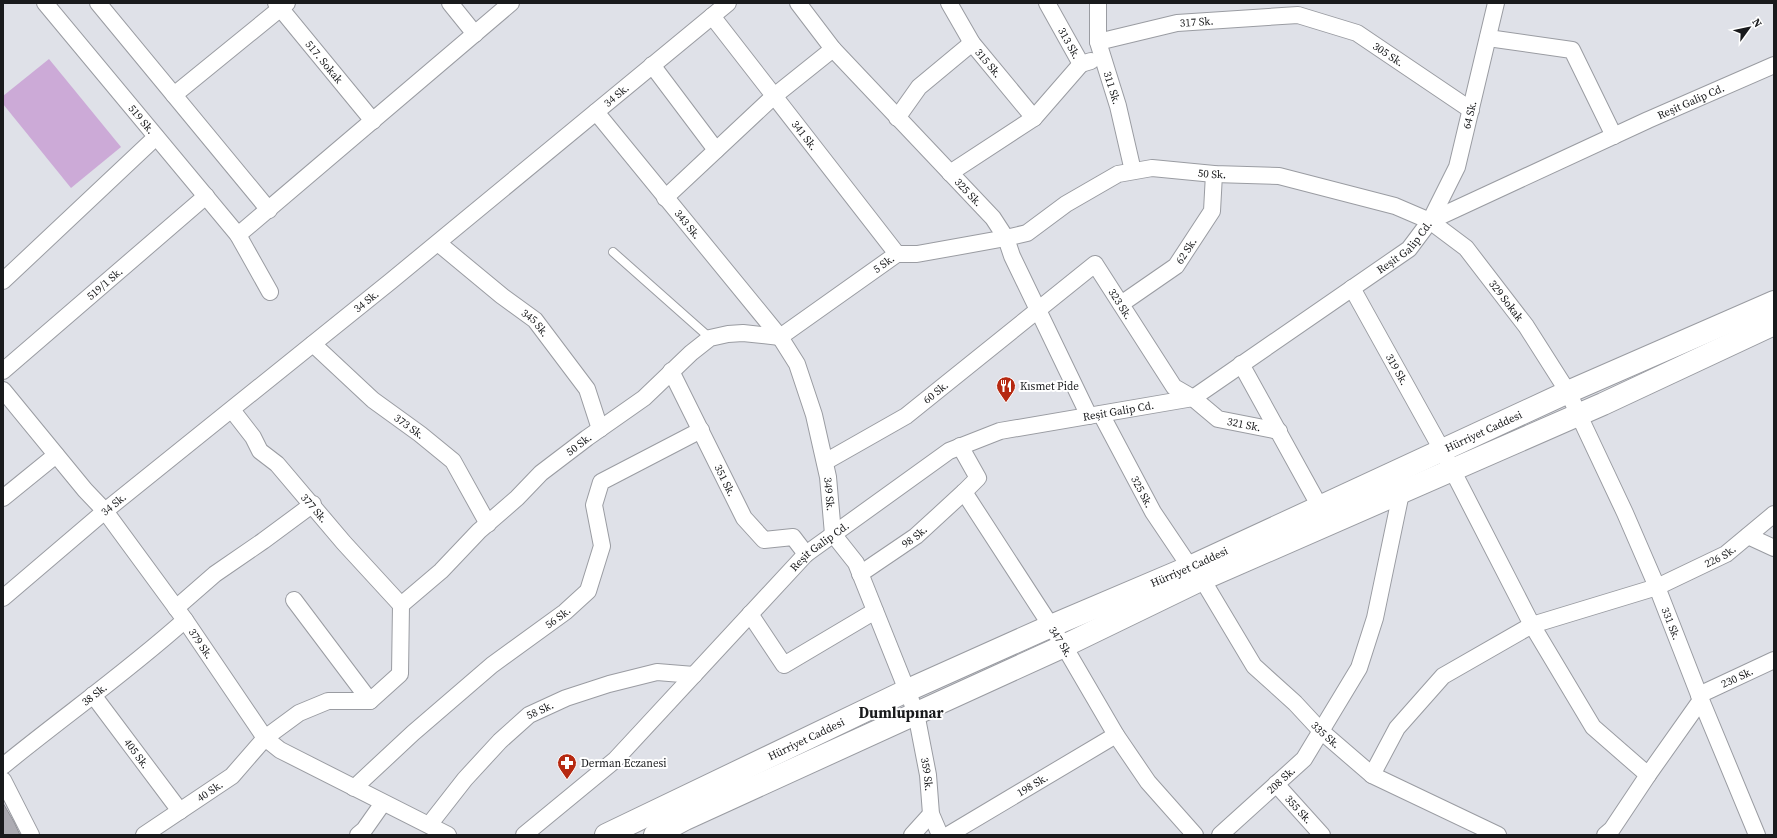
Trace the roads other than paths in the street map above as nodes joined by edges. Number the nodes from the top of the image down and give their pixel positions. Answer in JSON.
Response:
{"nodes":[{"id":1,"x":45,"y":3,"type":"edge"},
{"id":2,"x":98,"y":3,"type":"edge"},
{"id":3,"x":450,"y":3,"type":"edge"},
{"id":4,"x":511,"y":3,"type":"edge"},
{"id":5,"x":728,"y":3,"type":"edge"},
{"id":6,"x":798,"y":3,"type":"edge"},
{"id":7,"x":949,"y":3,"type":"edge"},
{"id":8,"x":1047,"y":3,"type":"edge"},
{"id":9,"x":1098,"y":3,"type":"edge"},
{"id":10,"x":1496,"y":3,"type":"edge"},
{"id":11,"x":281,"y":5,"type":"edge"},
{"id":12,"x":1297,"y":9,"type":"edge"},
{"id":13,"x":712,"y":16,"type":"junction"},
{"id":14,"x":474,"y":34,"type":"junction"},
{"id":15,"x":1488,"y":38,"type":"junction"},
{"id":16,"x":1098,"y":42,"type":"junction"},
{"id":17,"x":972,"y":43,"type":"junction"},
{"id":18,"x":833,"y":49,"type":"junction"},
{"id":19,"x":1102,"y":58,"type":"junction"},
{"id":20,"x":1081,"y":64,"type":"junction"},
{"id":21,"x":652,"y":65,"type":"junction"},
{"id":22,"x":1774,"y":65,"type":"edge"},
{"id":23,"x":174,"y":95,"type":"junction"},
{"id":24,"x":773,"y":97,"type":"junction"},
{"id":25,"x":1471,"y":110,"type":"junction"},
{"id":26,"x":596,"y":112,"type":"junction"},
{"id":27,"x":897,"y":118,"type":"junction"},
{"id":28,"x":1034,"y":118,"type":"junction"},
{"id":29,"x":373,"y":121,"type":"junction"},
{"id":30,"x":1614,"y":136,"type":"junction"},
{"id":31,"x":156,"y":137,"type":"junction"},
{"id":32,"x":716,"y":150,"type":"junction"},
{"id":33,"x":1133,"y":172,"type":"junction"},
{"id":34,"x":950,"y":173,"type":"junction"},
{"id":35,"x":1214,"y":174,"type":"junction"},
{"id":36,"x":206,"y":196,"type":"junction"},
{"id":37,"x":665,"y":198,"type":"junction"},
{"id":38,"x":269,"y":210,"type":"junction"},
{"id":39,"x":1430,"y":221,"type":"junction"},
{"id":40,"x":238,"y":235,"type":"junction"},
{"id":41,"x":1006,"y":238,"type":"junction"},
{"id":42,"x":438,"y":242,"type":"junction"},
{"id":43,"x":613,"y":252,"type":"dead end"},
{"id":44,"x":897,"y":254,"type":"junction"},
{"id":45,"x":3,"y":282,"type":"edge"},
{"id":46,"x":1352,"y":288,"type":"junction"},
{"id":47,"x":270,"y":292,"type":"dead end"},
{"id":48,"x":1774,"y":302,"type":"edge"},
{"id":49,"x":1121,"y":304,"type":"junction"},
{"id":50,"x":1038,"y":310,"type":"junction"},
{"id":51,"x":1774,"y":324,"type":"edge"},
{"id":52,"x":780,"y":336,"type":"junction"},
{"id":53,"x":710,"y":338,"type":"junction"},
{"id":54,"x":313,"y":344,"type":"junction"},
{"id":55,"x":1242,"y":364,"type":"junction"},
{"id":56,"x":3,"y":371,"type":"edge"},
{"id":57,"x":671,"y":372,"type":"junction"},
{"id":58,"x":3,"y":390,"type":"edge"},
{"id":59,"x":1568,"y":392,"type":"junction"},
{"id":60,"x":1193,"y":398,"type":"junction"},
{"id":61,"x":232,"y":410,"type":"junction"},
{"id":62,"x":1095,"y":415,"type":"junction"},
{"id":63,"x":1578,"y":415,"type":"junction"},
{"id":64,"x":600,"y":429,"type":"junction"},
{"id":65,"x":701,"y":430,"type":"junction"},
{"id":66,"x":1279,"y":431,"type":"junction"},
{"id":67,"x":960,"y":446,"type":"junction"},
{"id":68,"x":1442,"y":450,"type":"junction"},
{"id":69,"x":56,"y":455,"type":"junction"},
{"id":70,"x":825,"y":462,"type":"junction"},
{"id":71,"x":1452,"y":470,"type":"junction"},
{"id":72,"x":964,"y":492,"type":"junction"},
{"id":73,"x":1401,"y":493,"type":"junction"},
{"id":74,"x":3,"y":498,"type":"edge"},
{"id":75,"x":313,"y":504,"type":"junction"},
{"id":76,"x":1320,"y":506,"type":"junction"},
{"id":77,"x":106,"y":512,"type":"junction"},
{"id":78,"x":1774,"y":514,"type":"edge"},
{"id":79,"x":488,"y":524,"type":"junction"},
{"id":80,"x":833,"y":534,"type":"junction"},
{"id":81,"x":1748,"y":536,"type":"junction"},
{"id":82,"x":1774,"y":548,"type":"edge"},
{"id":83,"x":806,"y":554,"type":"junction"},
{"id":84,"x":1196,"y":573,"type":"junction"},
{"id":85,"x":860,"y":574,"type":"junction"},
{"id":86,"x":1657,"y":587,"type":"junction"},
{"id":87,"x":3,"y":598,"type":"edge"},
{"id":88,"x":294,"y":600,"type":"dead end"},
{"id":89,"x":401,"y":605,"type":"junction"},
{"id":90,"x":875,"y":612,"type":"junction"},
{"id":91,"x":180,"y":614,"type":"junction"},
{"id":92,"x":750,"y":614,"type":"junction"},
{"id":93,"x":1532,"y":625,"type":"junction"},
{"id":94,"x":1051,"y":626,"type":"junction"},
{"id":95,"x":1064,"y":646,"type":"junction"},
{"id":96,"x":1774,"y":660,"type":"edge"},
{"id":97,"x":694,"y":675,"type":"junction"},
{"id":98,"x":908,"y":690,"type":"junction"},
{"id":99,"x":93,"y":695,"type":"junction"},
{"id":100,"x":1700,"y":698,"type":"junction"},
{"id":101,"x":370,"y":701,"type":"junction"},
{"id":102,"x":916,"y":713,"type":"junction"},
{"id":103,"x":1320,"y":731,"type":"junction"},
{"id":104,"x":1116,"y":735,"type":"junction"},
{"id":105,"x":265,"y":738,"type":"junction"},
{"id":106,"x":3,"y":766,"type":"edge"},
{"id":107,"x":1372,"y":775,"type":"junction"},
{"id":108,"x":1648,"y":775,"type":"junction"},
{"id":109,"x":3,"y":780,"type":"edge"},
{"id":110,"x":1276,"y":784,"type":"junction"},
{"id":111,"x":354,"y":788,"type":"junction"},
{"id":112,"x":383,"y":802,"type":"junction"},
{"id":113,"x":180,"y":811,"type":"junction"},
{"id":114,"x":932,"y":814,"type":"junction"},
{"id":115,"x":429,"y":825,"type":"junction"},
{"id":116,"x":31,"y":835,"type":"edge"},
{"id":117,"x":145,"y":835,"type":"edge"},
{"id":118,"x":358,"y":835,"type":"edge"},
{"id":119,"x":448,"y":835,"type":"edge"},
{"id":120,"x":524,"y":835,"type":"edge"},
{"id":121,"x":606,"y":835,"type":"edge"},
{"id":122,"x":655,"y":835,"type":"edge"},
{"id":123,"x":912,"y":835,"type":"edge"},
{"id":124,"x":940,"y":835,"type":"edge"},
{"id":125,"x":948,"y":835,"type":"edge"},
{"id":126,"x":1195,"y":835,"type":"edge"},
{"id":127,"x":1220,"y":835,"type":"edge"},
{"id":128,"x":1322,"y":835,"type":"edge"},
{"id":129,"x":1498,"y":835,"type":"edge"},
{"id":130,"x":1605,"y":835,"type":"edge"},
{"id":131,"x":1757,"y":835,"type":"edge"}],
"edges":[{"from":1,"to":31,"type":"street","name":"519 Sk."},
{"from":2,"to":23,"type":"street"},
{"from":3,"to":14,"type":"street"},
{"from":4,"to":14,"type":"street"},
{"from":5,"to":13,"type":"street","name":"34 Sk."},
{"from":6,"to":18,"type":"street","name":"325 Sk."},
{"from":7,"to":17,"type":"street","name":"315 Sk."},
{"from":8,"to":20,"type":"street","name":"313 Sk."},
{"from":9,"to":16,"type":"street","name":"311 Sk."},
{"from":10,"to":15,"type":"street","name":"64 Sk."},
{"from":11,"to":23,"type":"street"},
{"from":11,"to":29,"type":"street","name":"517. Sokak"},
{"from":12,"to":16,"type":"street","name":"317 Sk."},
{"from":12,"to":25,"type":"street","name":"305 Sk."},
{"from":13,"to":21,"type":"street","name":"34 Sk."},
{"from":13,"to":24,"type":"street","name":"341 Sk."},
{"from":14,"to":29,"type":"street"},
{"from":15,"to":25,"type":"street","name":"64 Sk."},
{"from":15,"to":30,"type":"street"},
{"from":16,"to":19,"type":"street","name":"311 Sk."},
{"from":17,"to":27,"type":"street"},
{"from":17,"to":28,"type":"street","name":"315 Sk."},
{"from":18,"to":24,"type":"street"},
{"from":18,"to":27,"type":"street","name":"325 Sk."},
{"from":19,"to":20,"type":"street","name":"313 Sk."},
{"from":19,"to":33,"type":"street","name":"311 Sk."},
{"from":20,"to":28,"type":"street"},
{"from":21,"to":26,"type":"street","name":"34 Sk."},
{"from":21,"to":32,"type":"street"},
{"from":22,"to":30,"type":"street","name":"Reşit Galip Cd."},
{"from":23,"to":38,"type":"street"},
{"from":24,"to":32,"type":"street"},
{"from":24,"to":44,"type":"street","name":"341 Sk."},
{"from":25,"to":39,"type":"street","name":"64 Sk."},
{"from":26,"to":37,"type":"street","name":"343 Sk."},
{"from":26,"to":42,"type":"street","name":"34 Sk."},
{"from":27,"to":34,"type":"street","name":"325 Sk."},
{"from":28,"to":34,"type":"street"},
{"from":29,"to":38,"type":"street"},
{"from":30,"to":39,"type":"street","name":"Reşit Galip Cd."},
{"from":31,"to":36,"type":"street","name":"519 Sk."},
{"from":31,"to":45,"type":"street"},
{"from":32,"to":37,"type":"street"},
{"from":33,"to":35,"type":"street","name":"50 Sk."},
{"from":33,"to":41,"type":"street","name":"50 Sk."},
{"from":34,"to":41,"type":"street","name":"325 Sk."},
{"from":35,"to":39,"type":"street","name":"50 Sk."},
{"from":35,"to":49,"type":"street","name":"62 Sk."},
{"from":36,"to":40,"type":"street","name":"519 Sk."},
{"from":36,"to":56,"type":"street","name":"519/1 Sk."},
{"from":37,"to":52,"type":"street","name":"343 Sk."},
{"from":38,"to":40,"type":"street"},
{"from":39,"to":46,"type":"street","name":"Reşit Galip Cd."},
{"from":39,"to":59,"type":"street","name":"329 Sokak"},
{"from":40,"to":47,"type":"street","name":"519 Sk."},
{"from":41,"to":44,"type":"street","name":"5 Sk."},
{"from":41,"to":50,"type":"street","name":"325 Sk."},
{"from":42,"to":54,"type":"street","name":"34 Sk."},
{"from":42,"to":64,"type":"street","name":"345 Sk."},
{"from":43,"to":53,"type":"lane"},
{"from":44,"to":52,"type":"street","name":"5 Sk."},
{"from":46,"to":55,"type":"street","name":"Reşit Galip Cd."},
{"from":46,"to":68,"type":"street","name":"319 Sk."},
{"from":48,"to":59,"type":"main road","name":"Hürriyet Caddesi"},
{"from":49,"to":50,"type":"street","name":"323 Sk."},
{"from":49,"to":60,"type":"street","name":"323 Sk."},
{"from":50,"to":62,"type":"street","name":"325 Sk."},
{"from":50,"to":70,"type":"street","name":"60 Sk."},
{"from":51,"to":63,"type":"main road","name":"Hürriyet Caddesi"},
{"from":52,"to":53,"type":"street","name":"50 Sk."},
{"from":52,"to":70,"type":"street","name":"349 Sk."},
{"from":53,"to":57,"type":"street","name":"50 Sk."},
{"from":54,"to":61,"type":"street","name":"34 Sk."},
{"from":54,"to":79,"type":"street","name":"373 Sk."},
{"from":55,"to":60,"type":"street","name":"Reşit Galip Cd."},
{"from":55,"to":66,"type":"street","name":"321 Sk."},
{"from":57,"to":64,"type":"street","name":"50 Sk."},
{"from":57,"to":65,"type":"street","name":"351 Sk."},
{"from":58,"to":69,"type":"street","name":"379 Sk."},
{"from":59,"to":63,"type":"street","name":"329 Sokak"},
{"from":59,"to":68,"type":"main road","name":"Hürriyet Caddesi"},
{"from":60,"to":62,"type":"street","name":"Reşit Galip Cd."},
{"from":60,"to":66,"type":"street","name":"321 Sk."},
{"from":61,"to":75,"type":"street","name":"377 Sk."},
{"from":61,"to":77,"type":"street","name":"34 Sk."},
{"from":62,"to":67,"type":"street","name":"Reşit Galip Cd."},
{"from":62,"to":84,"type":"street","name":"325 Sk."},
{"from":63,"to":71,"type":"main road","name":"Hürriyet Caddesi"},
{"from":63,"to":86,"type":"street","name":"331 Sk."},
{"from":64,"to":79,"type":"street","name":"50 Sk."},
{"from":65,"to":83,"type":"street","name":"351 Sk."},
{"from":65,"to":111,"type":"street","name":"56 Sk."},
{"from":66,"to":76,"type":"street","name":"321 Sk."},
{"from":67,"to":72,"type":"street"},
{"from":67,"to":80,"type":"street","name":"Reşit Galip Cd."},
{"from":68,"to":71,"type":"street","name":"319 Sk."},
{"from":68,"to":76,"type":"main road","name":"Hürriyet Caddesi"},
{"from":69,"to":74,"type":"street"},
{"from":69,"to":77,"type":"street","name":"379 Sk."},
{"from":70,"to":80,"type":"street","name":"349 Sk."},
{"from":71,"to":73,"type":"main road","name":"Hürriyet Caddesi"},
{"from":71,"to":93,"type":"street","name":"319 Sk."},
{"from":72,"to":85,"type":"street","name":"98 Sk."},
{"from":72,"to":94,"type":"street","name":"347 Sk."},
{"from":73,"to":84,"type":"main road","name":"Hürriyet Caddesi"},
{"from":73,"to":103,"type":"street","name":"208 Sk."},
{"from":75,"to":89,"type":"street","name":"377 Sk."},
{"from":75,"to":91,"type":"street","name":"38 Sk."},
{"from":76,"to":84,"type":"main road","name":"Hürriyet Caddesi"},
{"from":77,"to":87,"type":"street","name":"34 Sk."},
{"from":77,"to":91,"type":"street","name":"379 Sk."},
{"from":78,"to":81,"type":"street","name":"226 Sk."},
{"from":79,"to":89,"type":"street","name":"50 Sk."},
{"from":80,"to":83,"type":"street","name":"Reşit Galip Cd."},
{"from":80,"to":85,"type":"street"},
{"from":81,"to":82,"type":"street"},
{"from":81,"to":86,"type":"street","name":"226 Sk."},
{"from":83,"to":92,"type":"street","name":"Reşit Galip Cd."},
{"from":84,"to":94,"type":"main road","name":"Hürriyet Caddesi"},
{"from":84,"to":95,"type":"main road","name":"Hürriyet Caddesi"},
{"from":84,"to":103,"type":"street","name":"335 Sk."},
{"from":85,"to":90,"type":"street"},
{"from":86,"to":93,"type":"street","name":"226 Sk."},
{"from":86,"to":100,"type":"street","name":"331 Sk."},
{"from":88,"to":101,"type":"street"},
{"from":89,"to":101,"type":"street"},
{"from":90,"to":92,"type":"street"},
{"from":90,"to":98,"type":"street"},
{"from":91,"to":99,"type":"street","name":"38 Sk."},
{"from":91,"to":105,"type":"street","name":"379 Sk."},
{"from":92,"to":97,"type":"street","name":"Reşit Galip Cd."},
{"from":93,"to":107,"type":"street","name":"226 Sk."},
{"from":93,"to":108,"type":"street","name":"319 Sk."},
{"from":94,"to":95,"type":"street","name":"347 Sk."},
{"from":94,"to":98,"type":"main road","name":"Hürriyet Caddesi"},
{"from":95,"to":102,"type":"main road","name":"Hürriyet Caddesi"},
{"from":95,"to":104,"type":"street","name":"347 Sk."},
{"from":96,"to":100,"type":"street","name":"230 Sk."},
{"from":97,"to":115,"type":"street","name":"58 Sk."},
{"from":97,"to":120,"type":"street","name":"Reşit Galip Cd."},
{"from":98,"to":102,"type":"street","name":"359 Sk."},
{"from":98,"to":121,"type":"main road","name":"Hürriyet Caddesi"},
{"from":99,"to":106,"type":"street","name":"38 Sk."},
{"from":99,"to":113,"type":"street","name":"405 Sk."},
{"from":100,"to":108,"type":"street"},
{"from":100,"to":131,"type":"street","name":"331 Sk."},
{"from":101,"to":105,"type":"street","name":"40 Sk."},
{"from":102,"to":114,"type":"street","name":"359 Sk."},
{"from":102,"to":122,"type":"main road","name":"Hürriyet Caddesi"},
{"from":103,"to":107,"type":"street","name":"335 Sk."},
{"from":103,"to":110,"type":"street","name":"208 Sk."},
{"from":104,"to":125,"type":"street","name":"198 Sk."},
{"from":104,"to":126,"type":"street","name":"347 Sk."},
{"from":105,"to":111,"type":"street","name":"379 Sk."},
{"from":105,"to":113,"type":"street","name":"40 Sk."},
{"from":107,"to":129,"type":"street","name":"335 Sk."},
{"from":108,"to":130,"type":"street"},
{"from":109,"to":116,"type":"street"},
{"from":110,"to":127,"type":"street","name":"208 Sk."},
{"from":110,"to":128,"type":"street","name":"355 Sk."},
{"from":111,"to":112,"type":"street","name":"379 Sk."},
{"from":112,"to":115,"type":"street","name":"379 Sk."},
{"from":112,"to":118,"type":"street"},
{"from":113,"to":117,"type":"street","name":"40 Sk."},
{"from":114,"to":123,"type":"street"},
{"from":114,"to":124,"type":"street","name":"359 Sk."},
{"from":115,"to":119,"type":"street","name":"379 Sk."}]}
